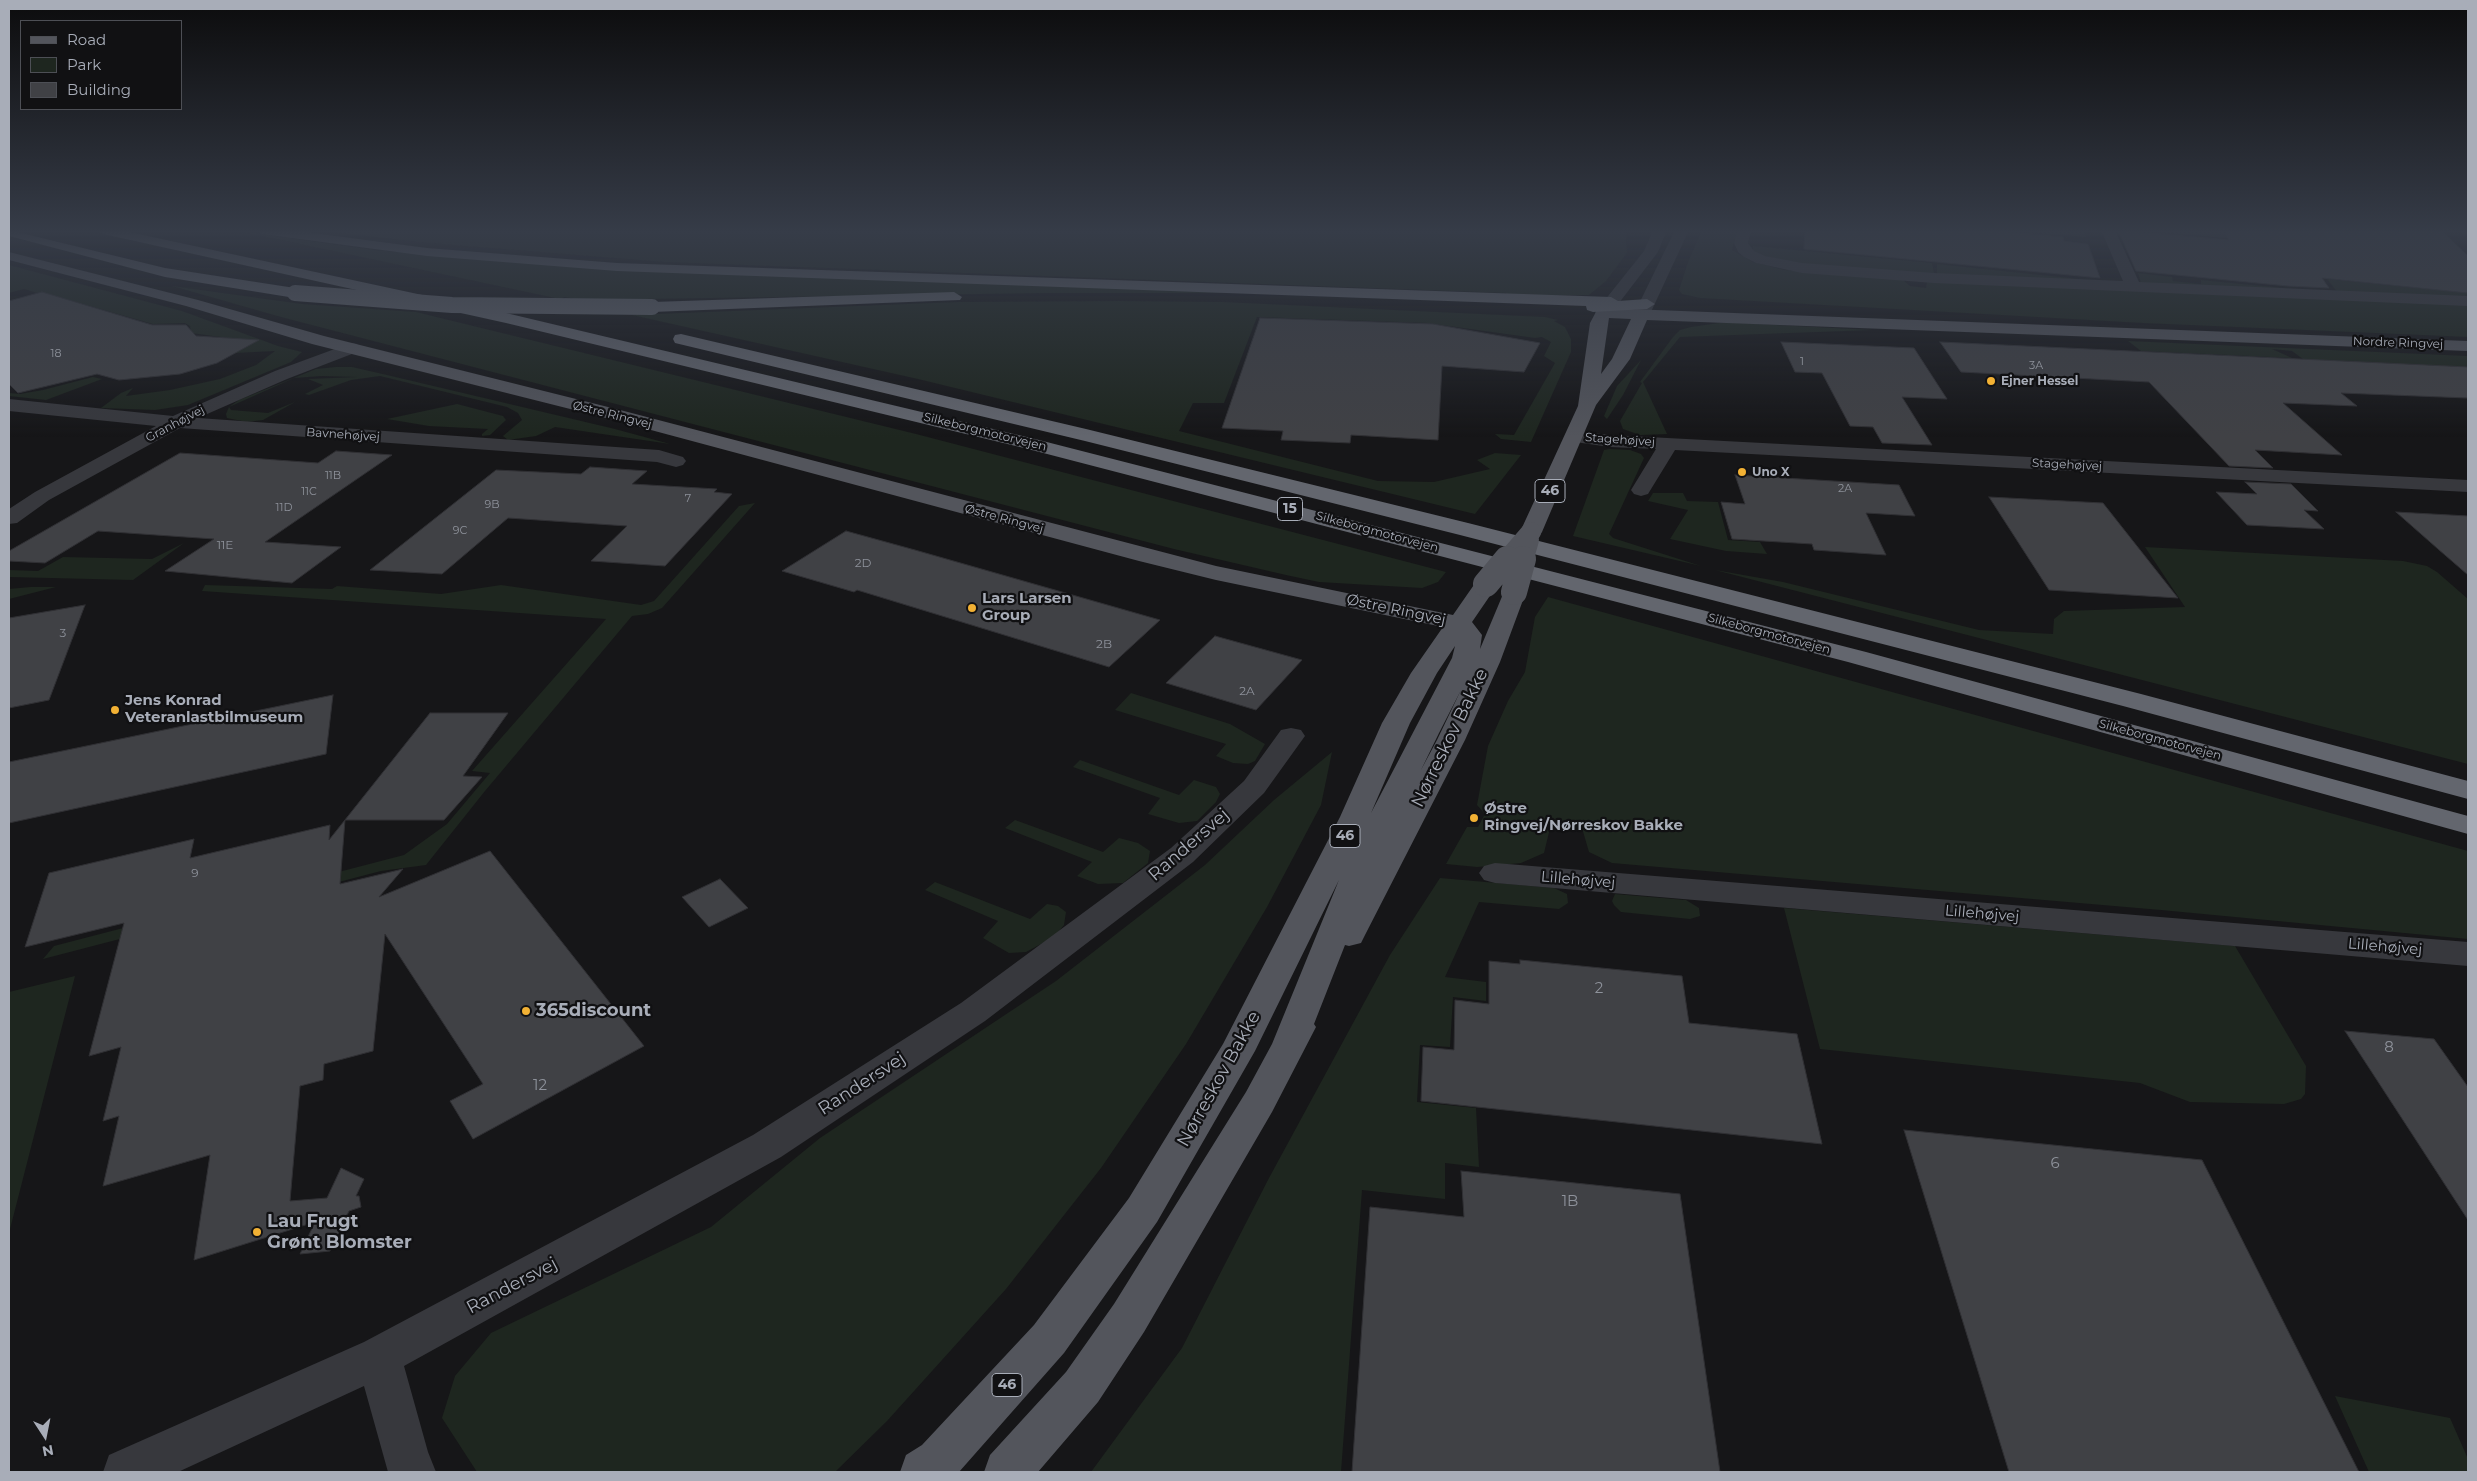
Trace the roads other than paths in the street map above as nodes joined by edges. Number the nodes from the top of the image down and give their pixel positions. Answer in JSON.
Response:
{"nodes":[{"id":1,"x":177,"y":299,"type":"edge"},
{"id":2,"x":375,"y":299,"type":"edge"},
{"id":3,"x":414,"y":299,"type":"edge"},
{"id":4,"x":498,"y":299,"type":"edge"},
{"id":5,"x":901,"y":299,"type":"edge"},
{"id":6,"x":1304,"y":299,"type":"edge"},
{"id":7,"x":1412,"y":299,"type":"edge"},
{"id":8,"x":1613,"y":299,"type":"edge"},
{"id":9,"x":1649,"y":299,"type":"edge"},
{"id":10,"x":2423,"y":299,"type":"edge"},
{"id":11,"x":2468,"y":301,"type":"edge"},
{"id":12,"x":1607,"y":307,"type":"junction"},
{"id":13,"x":1644,"y":309,"type":"junction"},
{"id":14,"x":2118,"y":331,"type":"junction"},
{"id":15,"x":2468,"y":346,"type":"edge"},
{"id":16,"x":351,"y":348,"type":"junction"},
{"id":17,"x":9,"y":405,"type":"edge"},
{"id":18,"x":1587,"y":406,"type":"junction"},
{"id":19,"x":177,"y":422,"type":"junction"},
{"id":20,"x":1575,"y":437,"type":"junction"},
{"id":21,"x":1666,"y":444,"type":"junction"},
{"id":22,"x":676,"y":461,"type":"dead end"},
{"id":23,"x":2468,"y":486,"type":"edge"},
{"id":24,"x":1641,"y":490,"type":"dead end"},
{"id":25,"x":9,"y":518,"type":"edge"},
{"id":26,"x":1532,"y":530,"type":"junction"},
{"id":27,"x":1467,"y":636,"type":"junction"},
{"id":28,"x":1291,"y":736,"type":"dead end"},
{"id":29,"x":2468,"y":790,"type":"edge"},
{"id":30,"x":2468,"y":825,"type":"edge"},
{"id":31,"x":1495,"y":873,"type":"dead end"},
{"id":32,"x":2468,"y":954,"type":"edge"},
{"id":33,"x":380,"y":1357,"type":"junction"},
{"id":34,"x":938,"y":1468,"type":"edge"},
{"id":35,"x":126,"y":1472,"type":"edge"},
{"id":36,"x":413,"y":1472,"type":"edge"},
{"id":37,"x":1007,"y":1472,"type":"edge"}],
"edges":[{"from":1,"to":16,"type":"main road","name":"Østre Ringvej"},
{"from":2,"to":5,"type":"highway","bridge":true},
{"from":3,"to":30,"type":"highway","name":"Silkeborgmotorvejen","number":"15"},
{"from":4,"to":29,"type":"highway","name":"Silkeborgmotorvejen","number":"15"},
{"from":6,"to":12,"type":"highway"},
{"from":7,"to":12,"type":"highway"},
{"from":8,"to":12,"type":"street"},
{"from":9,"to":13,"type":"street"},
{"from":10,"to":11,"type":"street"},
{"from":12,"to":13,"type":"main road"},
{"from":12,"to":18,"type":"main road","name":"Nørreskov Bakke","number":"46"},
{"from":13,"to":14,"type":"main road","name":"Nordre Ringvej"},
{"from":13,"to":14,"type":"main road","name":"Nordre Ringvej"},
{"from":13,"to":18,"type":"main road","name":"Nørreskov Bakke","number":"46"},
{"from":14,"to":15,"type":"main road","name":"Nordre Ringvej"},
{"from":16,"to":19,"type":"street","name":"Granhøjvej"},
{"from":16,"to":27,"type":"main road","name":"Østre Ringvej"},
{"from":17,"to":19,"type":"street","name":"Bavnehøjvej"},
{"from":18,"to":20,"type":"main road","name":"Nørreskov Bakke","number":"46"},
{"from":19,"to":22,"type":"street","name":"Bavnehøjvej"},
{"from":19,"to":25,"type":"street","name":"Granhøjvej"},
{"from":20,"to":21,"type":"street","name":"Stagehøjvej"},
{"from":20,"to":26,"type":"main road","name":"Nørreskov Bakke","number":"46"},
{"from":21,"to":23,"type":"street","name":"Stagehøjvej"},
{"from":21,"to":24,"type":"street","name":"Stagehøjvej"},
{"from":26,"to":27,"type":"main road","name":"Nørreskov Bakke","number":"46","bridge":true},
{"from":26,"to":27,"type":"main road","name":"Nørreskov Bakke","number":"46","bridge":true},
{"from":27,"to":34,"type":"main road","name":"Nørreskov Bakke","number":"46"},
{"from":27,"to":37,"type":"main road","name":"Nørreskov Bakke","number":"46"},
{"from":28,"to":33,"type":"street","name":"Randersvej"},
{"from":31,"to":32,"type":"street","name":"Lillehøjvej"},
{"from":33,"to":35,"type":"street","name":"Randersvej"},
{"from":33,"to":36,"type":"street"}]}
